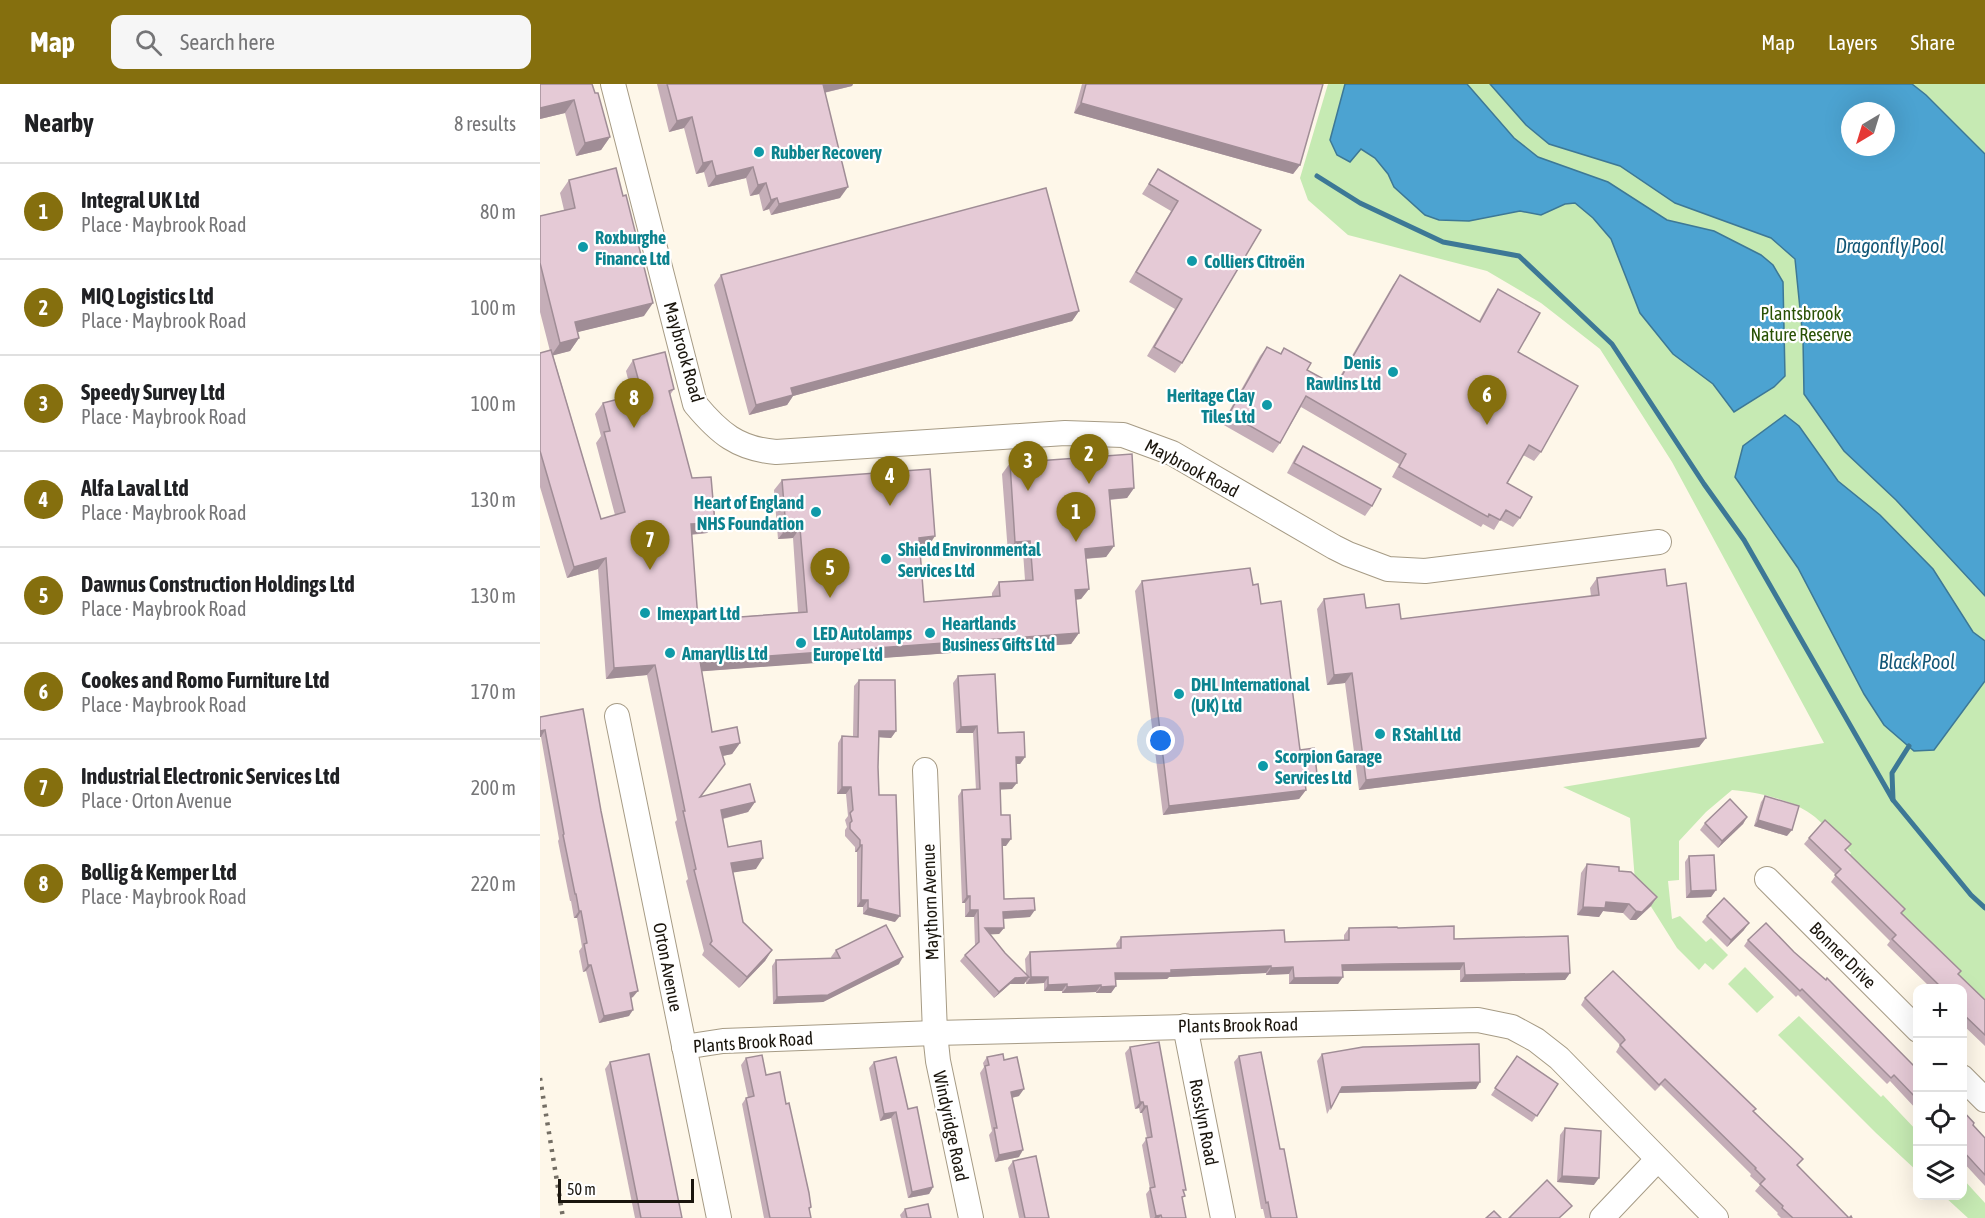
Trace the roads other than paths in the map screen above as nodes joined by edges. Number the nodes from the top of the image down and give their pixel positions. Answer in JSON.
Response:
{"nodes":[{"id":1,"x":613,"y":84,"type":"edge"},
{"id":2,"x":1659,"y":542,"type":"dead end"},
{"id":3,"x":617,"y":716,"type":"dead end"},
{"id":4,"x":925,"y":770,"type":"dead end"},
{"id":5,"x":1767,"y":879,"type":"dead end"},
{"id":6,"x":1185,"y":1026,"type":"junction"},
{"id":7,"x":1913,"y":1026,"type":"edge"},
{"id":8,"x":935,"y":1034,"type":"junction"},
{"id":9,"x":684,"y":1047,"type":"junction"},
{"id":10,"x":1967,"y":1082,"type":"edge"},
{"id":11,"x":1985,"y":1100,"type":"edge"},
{"id":12,"x":1657,"y":1160,"type":"junction"},
{"id":13,"x":719,"y":1218,"type":"edge"},
{"id":14,"x":970,"y":1218,"type":"edge"},
{"id":15,"x":1223,"y":1218,"type":"edge"},
{"id":16,"x":1602,"y":1218,"type":"edge"},
{"id":17,"x":1716,"y":1218,"type":"edge"}],
"edges":[{"from":1,"to":2,"type":"street","name":"Maybrook Road"},
{"from":3,"to":9,"type":"street","name":"Orton Avenue"},
{"from":4,"to":8,"type":"street","name":"Maythorn Avenue"},
{"from":5,"to":7,"type":"street","name":"Bonner Drive"},
{"from":6,"to":8,"type":"street","name":"Plants Brook Road"},
{"from":6,"to":12,"type":"street","name":"Plants Brook Road"},
{"from":6,"to":15,"type":"street","name":"Rosslyn Road"},
{"from":8,"to":9,"type":"street","name":"Plants Brook Road"},
{"from":8,"to":14,"type":"street","name":"Windyridge Road"},
{"from":9,"to":13,"type":"street","name":"Orton Avenue"},
{"from":10,"to":11,"type":"street"},
{"from":12,"to":16,"type":"street"},
{"from":12,"to":17,"type":"street","name":"Plants Brook Road"}]}
